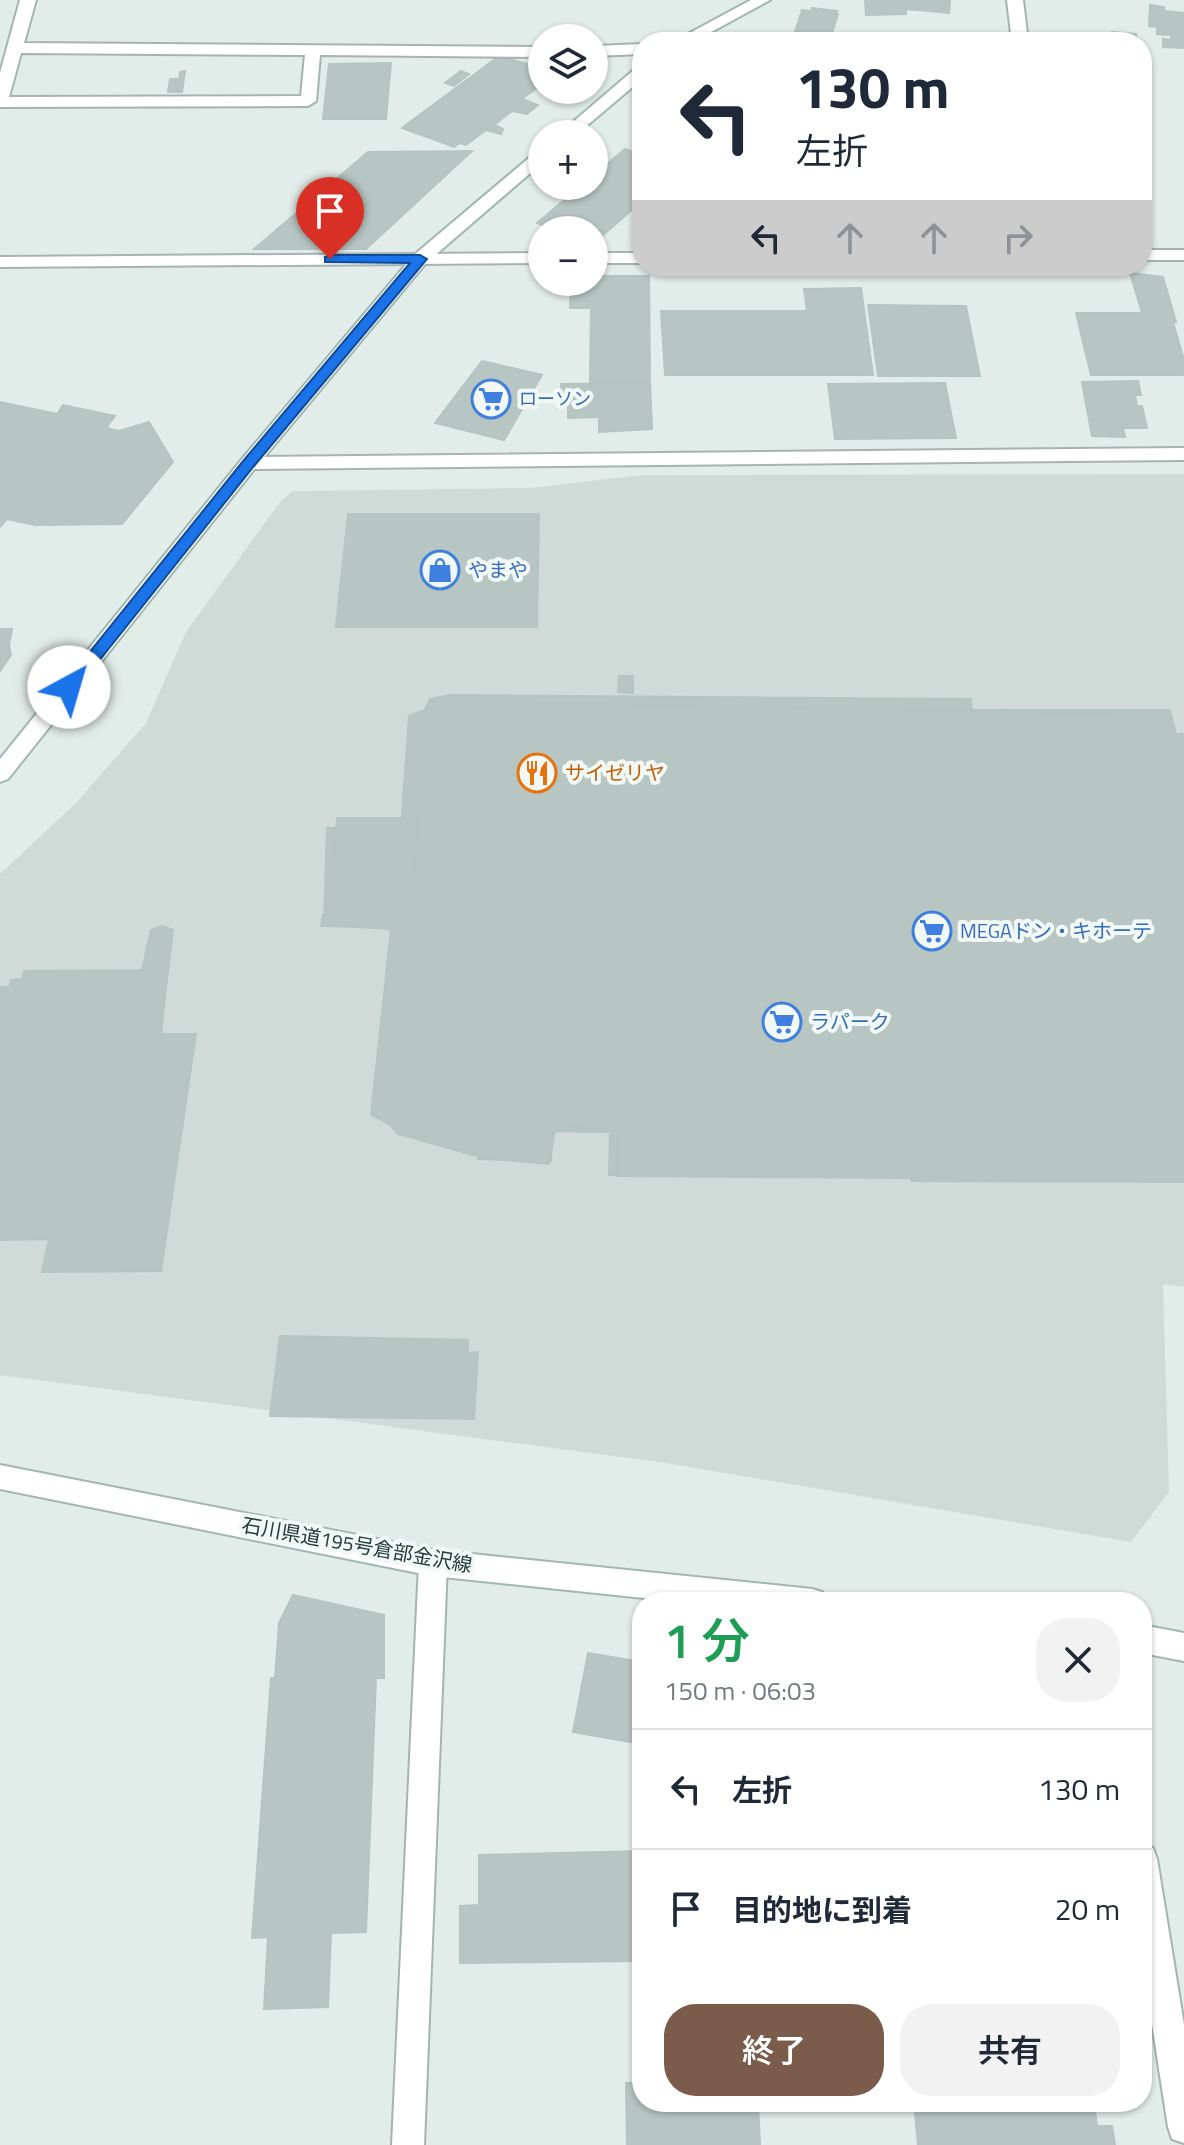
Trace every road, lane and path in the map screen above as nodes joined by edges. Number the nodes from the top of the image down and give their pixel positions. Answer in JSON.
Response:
{"nodes":[{"id":1,"x":28,"y":0,"type":"edge"},
{"id":2,"x":762,"y":0,"type":"edge"},
{"id":3,"x":1015,"y":0,"type":"edge"},
{"id":4,"x":700,"y":32,"type":"edge"},
{"id":5,"x":1019,"y":32,"type":"edge"},
{"id":6,"x":15,"y":48,"type":"junction"},
{"id":7,"x":313,"y":49,"type":"junction"},
{"id":8,"x":632,"y":49,"type":"edge"},
{"id":9,"x":608,"y":50,"type":"edge"},
{"id":10,"x":528,"y":52,"type":"edge"},
{"id":11,"x":632,"y":79,"type":"edge"},
{"id":12,"x":584,"y":120,"type":"edge"},
{"id":13,"x":528,"y":167,"type":"edge"},
{"id":14,"x":1152,"y":255,"type":"edge"},
{"id":15,"x":1184,"y":255,"type":"edge"},
{"id":16,"x":528,"y":258,"type":"edge"},
{"id":17,"x":608,"y":258,"type":"edge"},
{"id":18,"x":632,"y":258,"type":"edge"},
{"id":19,"x":420,"y":259,"type":"junction"},
{"id":20,"x":0,"y":262,"type":"edge"},
{"id":21,"x":1184,"y":454,"type":"edge"},
{"id":22,"x":249,"y":463,"type":"junction"},
{"id":23,"x":0,"y":774,"type":"edge"},
{"id":24,"x":0,"y":1477,"type":"edge"},
{"id":25,"x":433,"y":1563,"type":"junction"},
{"id":26,"x":715,"y":1592,"type":"edge"},
{"id":27,"x":1152,"y":1641,"type":"edge"},
{"id":28,"x":1184,"y":1647,"type":"edge"},
{"id":29,"x":1152,"y":1923,"type":"edge"},
{"id":30,"x":1184,"y":2127,"type":"edge"},
{"id":31,"x":408,"y":2145,"type":"edge"}],
"edges":[{"from":1,"to":6,"type":"street"},
{"from":2,"to":4,"type":"street"},
{"from":3,"to":5,"type":"street"},
{"from":6,"to":7,"type":"street"},
{"from":6,"to":7,"type":"street"},
{"from":7,"to":10,"type":"street"},
{"from":8,"to":9,"type":"street"},
{"from":11,"to":12,"type":"street"},
{"from":13,"to":19,"type":"street"},
{"from":14,"to":15,"type":"street"},
{"from":16,"to":19,"type":"street"},
{"from":17,"to":18,"type":"street"},
{"from":19,"to":20,"type":"street"},
{"from":19,"to":22,"type":"street"},
{"from":21,"to":22,"type":"street"},
{"from":22,"to":23,"type":"street"},
{"from":24,"to":25,"type":"street","name":"石川県道195号倉部金沢線"},
{"from":25,"to":26,"type":"street","name":"石川県道195号倉部金沢線"},
{"from":25,"to":31,"type":"street"},
{"from":27,"to":28,"type":"street"},
{"from":29,"to":30,"type":"street"}]}
